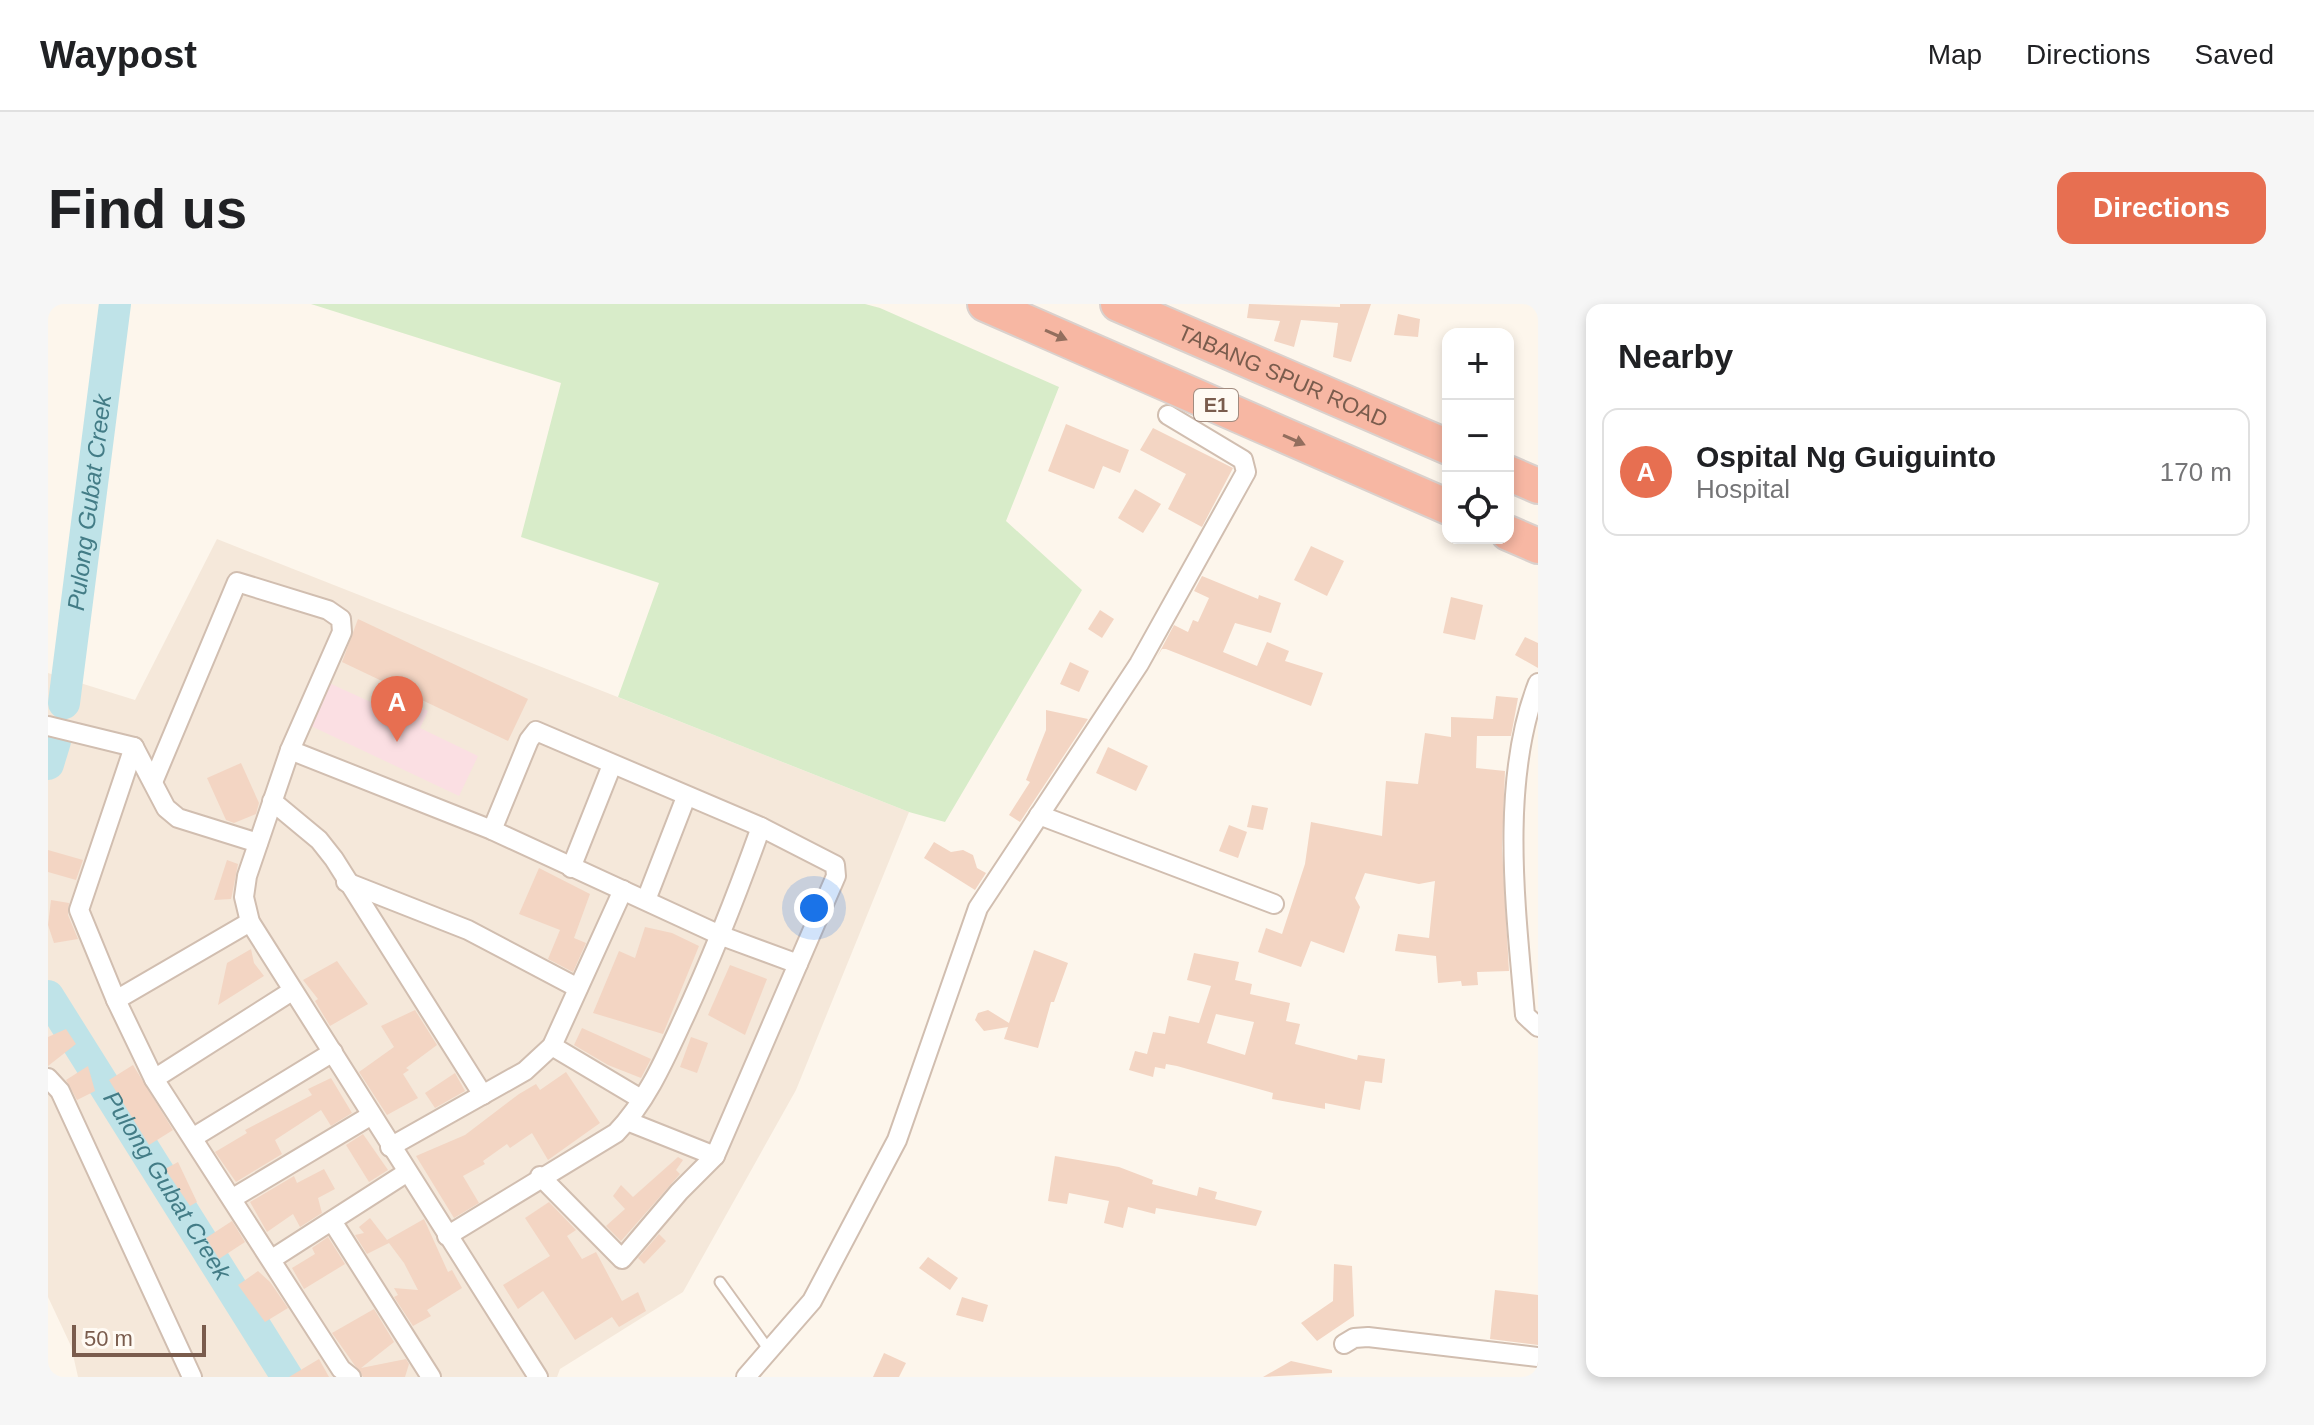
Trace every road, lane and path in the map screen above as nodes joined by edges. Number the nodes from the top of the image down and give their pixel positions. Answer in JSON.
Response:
{"nodes":[{"id":1,"x":985,"y":304,"type":"edge"},
{"id":2,"x":1118,"y":304,"type":"edge"},
{"id":3,"x":1168,"y":415,"type":"dead end"},
{"id":4,"x":1442,"y":444,"type":"edge"},
{"id":5,"x":1514,"y":476,"type":"edge"},
{"id":6,"x":1538,"y":486,"type":"edge"},
{"id":7,"x":1442,"y":504,"type":"edge"},
{"id":8,"x":1514,"y":536,"type":"edge"},
{"id":9,"x":1538,"y":546,"type":"edge"},
{"id":10,"x":1538,"y":683,"type":"edge"},
{"id":11,"x":48,"y":726,"type":"edge"},
{"id":12,"x":134,"y":747,"type":"junction"},
{"id":13,"x":290,"y":750,"type":"junction"},
{"id":14,"x":612,"y":765,"type":"junction"},
{"id":15,"x":153,"y":782,"type":"junction"},
{"id":16,"x":686,"y":797,"type":"junction"},
{"id":17,"x":272,"y":801,"type":"junction"},
{"id":18,"x":1039,"y":815,"type":"junction"},
{"id":19,"x":761,"y":827,"type":"junction"},
{"id":20,"x":492,"y":830,"type":"junction"},
{"id":21,"x":258,"y":843,"type":"junction"},
{"id":22,"x":571,"y":868,"type":"junction"},
{"id":23,"x":346,"y":882,"type":"junction"},
{"id":24,"x":623,"y":890,"type":"junction"},
{"id":25,"x":646,"y":900,"type":"junction"},
{"id":26,"x":1274,"y":904,"type":"dead end"},
{"id":27,"x":250,"y":922,"type":"junction"},
{"id":28,"x":722,"y":936,"type":"junction"},
{"id":29,"x":798,"y":964,"type":"junction"},
{"id":30,"x":578,"y":988,"type":"junction"},
{"id":31,"x":292,"y":991,"type":"junction"},
{"id":32,"x":116,"y":1000,"type":"junction"},
{"id":33,"x":1538,"y":1027,"type":"edge"},
{"id":34,"x":552,"y":1046,"type":"junction"},
{"id":35,"x":333,"y":1052,"type":"junction"},
{"id":36,"x":48,"y":1078,"type":"edge"},
{"id":37,"x":154,"y":1079,"type":"junction"},
{"id":38,"x":483,"y":1095,"type":"junction"},
{"id":39,"x":641,"y":1099,"type":"junction"},
{"id":40,"x":370,"y":1116,"type":"junction"},
{"id":41,"x":627,"y":1121,"type":"junction"},
{"id":42,"x":194,"y":1137,"type":"junction"},
{"id":43,"x":390,"y":1147,"type":"junction"},
{"id":44,"x":715,"y":1156,"type":"junction"},
{"id":45,"x":406,"y":1173,"type":"junction"},
{"id":46,"x":540,"y":1176,"type":"junction"},
{"id":47,"x":233,"y":1198,"type":"junction"},
{"id":48,"x":332,"y":1221,"type":"junction"},
{"id":49,"x":447,"y":1236,"type":"junction"},
{"id":50,"x":272,"y":1259,"type":"junction"},
{"id":51,"x":720,"y":1282,"type":"dead end"},
{"id":52,"x":1344,"y":1344,"type":"dead end"},
{"id":53,"x":769,"y":1350,"type":"junction"},
{"id":54,"x":1538,"y":1357,"type":"edge"},
{"id":55,"x":192,"y":1377,"type":"edge"},
{"id":56,"x":351,"y":1377,"type":"edge"},
{"id":57,"x":431,"y":1377,"type":"edge"},
{"id":58,"x":538,"y":1377,"type":"edge"},
{"id":59,"x":746,"y":1377,"type":"edge"}],
"edges":[{"from":1,"to":7,"type":"highway","number":"E1","one_way":true},
{"from":2,"to":4,"type":"highway","name":"TABANG SPUR ROAD","number":"E1"},
{"from":3,"to":18,"type":"street"},
{"from":5,"to":6,"type":"highway"},
{"from":8,"to":9,"type":"highway"},
{"from":10,"to":33,"type":"street"},
{"from":11,"to":12,"type":"street"},
{"from":12,"to":15,"type":"street"},
{"from":12,"to":32,"type":"street"},
{"from":13,"to":15,"type":"street"},
{"from":13,"to":17,"type":"street"},
{"from":13,"to":20,"type":"street"},
{"from":14,"to":16,"type":"street"},
{"from":14,"to":20,"type":"street"},
{"from":14,"to":22,"type":"street"},
{"from":15,"to":21,"type":"street"},
{"from":16,"to":19,"type":"street"},
{"from":16,"to":25,"type":"street"},
{"from":17,"to":21,"type":"street"},
{"from":17,"to":23,"type":"street"},
{"from":18,"to":26,"type":"street"},
{"from":18,"to":53,"type":"street"},
{"from":19,"to":28,"type":"street"},
{"from":19,"to":29,"type":"street"},
{"from":20,"to":22,"type":"street"},
{"from":21,"to":27,"type":"street"},
{"from":22,"to":24,"type":"street"},
{"from":23,"to":30,"type":"street"},
{"from":23,"to":38,"type":"street"},
{"from":24,"to":25,"type":"street"},
{"from":24,"to":30,"type":"street"},
{"from":25,"to":28,"type":"street"},
{"from":27,"to":31,"type":"street"},
{"from":27,"to":32,"type":"street"},
{"from":28,"to":29,"type":"street"},
{"from":28,"to":39,"type":"street"},
{"from":29,"to":44,"type":"street"},
{"from":30,"to":34,"type":"street"},
{"from":31,"to":35,"type":"street"},
{"from":31,"to":37,"type":"street"},
{"from":32,"to":37,"type":"street"},
{"from":34,"to":38,"type":"street"},
{"from":34,"to":39,"type":"street"},
{"from":35,"to":40,"type":"street"},
{"from":35,"to":42,"type":"street"},
{"from":36,"to":55,"type":"street"},
{"from":37,"to":42,"type":"street"},
{"from":38,"to":43,"type":"street"},
{"from":39,"to":41,"type":"street"},
{"from":40,"to":43,"type":"street"},
{"from":40,"to":47,"type":"street"},
{"from":41,"to":44,"type":"street"},
{"from":41,"to":46,"type":"street"},
{"from":42,"to":47,"type":"street"},
{"from":43,"to":45,"type":"street"},
{"from":44,"to":46,"type":"street"},
{"from":45,"to":48,"type":"street"},
{"from":45,"to":49,"type":"street"},
{"from":46,"to":49,"type":"street"},
{"from":47,"to":50,"type":"street"},
{"from":48,"to":50,"type":"street"},
{"from":48,"to":57,"type":"street"},
{"from":49,"to":58,"type":"street"},
{"from":50,"to":56,"type":"street"},
{"from":51,"to":53,"type":"lane"},
{"from":52,"to":54,"type":"street"},
{"from":53,"to":59,"type":"street"}]}
